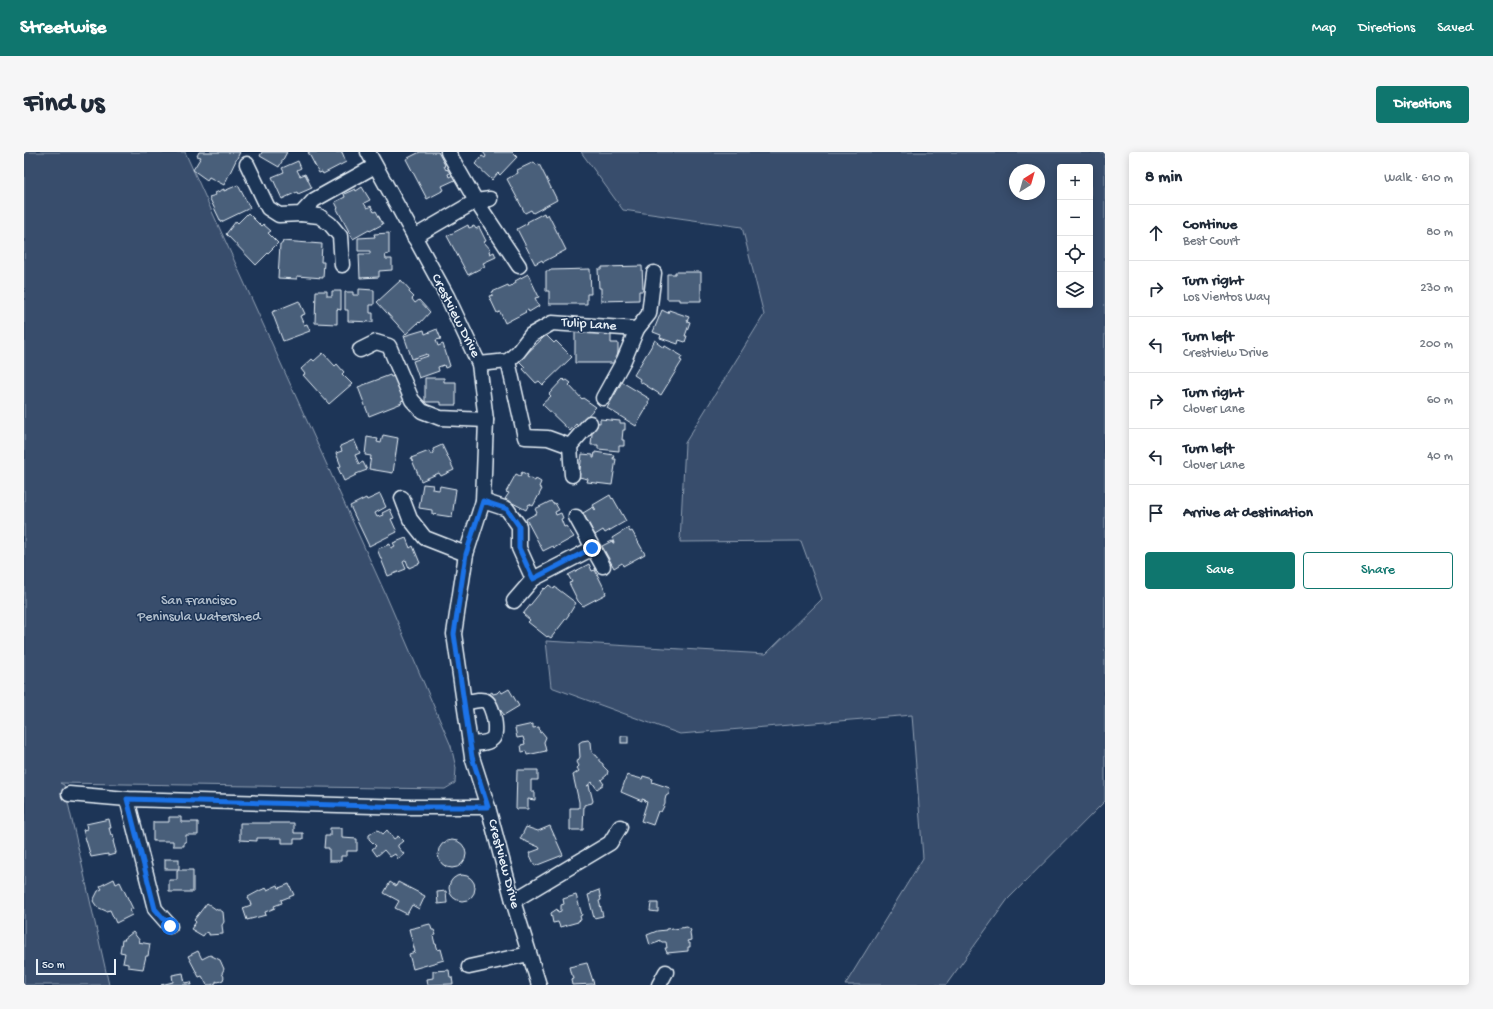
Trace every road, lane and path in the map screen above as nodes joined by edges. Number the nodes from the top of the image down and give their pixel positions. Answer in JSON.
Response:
{"nodes":[{"id":1,"x":368,"y":152,"type":"edge"},
{"id":2,"x":448,"y":152,"type":"edge"},
{"id":3,"x":247,"y":164,"type":"dead end"},
{"id":4,"x":375,"y":166,"type":"junction"},
{"id":5,"x":483,"y":200,"type":"junction"},
{"id":6,"x":301,"y":214,"type":"junction"},
{"id":7,"x":414,"y":237,"type":"junction"},
{"id":8,"x":342,"y":265,"type":"dead end"},
{"id":9,"x":519,"y":266,"type":"dead end"},
{"id":10,"x":654,"y":272,"type":"dead end"},
{"id":11,"x":637,"y":329,"type":"junction"},
{"id":12,"x":360,"y":350,"type":"dead end"},
{"id":13,"x":508,"y":361,"type":"junction"},
{"id":14,"x":480,"y":364,"type":"junction"},
{"id":15,"x":602,"y":398,"type":"dead end"},
{"id":16,"x":486,"y":420,"type":"junction"},
{"id":17,"x":590,"y":423,"type":"dead end"},
{"id":18,"x":570,"y":446,"type":"junction"},
{"id":19,"x":572,"y":475,"type":"dead end"},
{"id":20,"x":402,"y":498,"type":"dead end"},
{"id":21,"x":483,"y":501,"type":"junction"},
{"id":22,"x":576,"y":517,"type":"dead end"},
{"id":23,"x":592,"y":548,"type":"junction"},
{"id":24,"x":466,"y":554,"type":"junction"},
{"id":25,"x":603,"y":566,"type":"dead end"},
{"id":26,"x":533,"y":579,"type":"junction"},
{"id":27,"x":514,"y":601,"type":"dead end"},
{"id":28,"x":464,"y":702,"type":"junction"},
{"id":29,"x":471,"y":744,"type":"junction"},
{"id":30,"x":69,"y":794,"type":"dead end"},
{"id":31,"x":127,"y":799,"type":"junction"},
{"id":32,"x":488,"y":807,"type":"junction"},
{"id":33,"x":620,"y":827,"type":"dead end"},
{"id":34,"x":513,"y":901,"type":"junction"},
{"id":35,"x":170,"y":926,"type":"dead end"},
{"id":36,"x":529,"y":954,"type":"junction"},
{"id":37,"x":469,"y":967,"type":"dead end"},
{"id":38,"x":666,"y":972,"type":"dead end"},
{"id":39,"x":539,"y":985,"type":"edge"},
{"id":40,"x":659,"y":985,"type":"edge"}],
"edges":[{"from":1,"to":4,"type":"street","name":"Crestview Drive"},
{"from":2,"to":5,"type":"street"},
{"from":3,"to":6,"type":"street"},
{"from":4,"to":6,"type":"street"},
{"from":4,"to":7,"type":"street","name":"Crestview Drive"},
{"from":5,"to":7,"type":"street"},
{"from":5,"to":9,"type":"street"},
{"from":6,"to":8,"type":"street"},
{"from":7,"to":14,"type":"street","name":"Crestview Drive"},
{"from":10,"to":11,"type":"street","name":"Tulip Lane"},
{"from":11,"to":13,"type":"street","name":"Tulip Lane"},
{"from":11,"to":15,"type":"street","name":"Tulip Lane"},
{"from":12,"to":16,"type":"street"},
{"from":13,"to":14,"type":"street"},
{"from":13,"to":18,"type":"street"},
{"from":14,"to":16,"type":"street","name":"Crestview Drive"},
{"from":16,"to":21,"type":"street","name":"Crestview Drive"},
{"from":17,"to":18,"type":"street"},
{"from":18,"to":19,"type":"street"},
{"from":20,"to":24,"type":"street"},
{"from":21,"to":24,"type":"street","name":"Crestview Drive"},
{"from":21,"to":26,"type":"street"},
{"from":22,"to":23,"type":"street"},
{"from":23,"to":25,"type":"street"},
{"from":23,"to":26,"type":"street"},
{"from":24,"to":28,"type":"street","name":"Crestview Drive"},
{"from":26,"to":27,"type":"street"},
{"from":28,"to":29,"type":"street","name":"Crestview Drive"},
{"from":28,"to":29,"type":"street"},
{"from":29,"to":32,"type":"street","name":"Crestview Drive"},
{"from":30,"to":31,"type":"street"},
{"from":31,"to":32,"type":"street"},
{"from":31,"to":35,"type":"street"},
{"from":32,"to":34,"type":"street","name":"Crestview Drive"},
{"from":33,"to":34,"type":"street"},
{"from":34,"to":36,"type":"street","name":"Crestview Drive"},
{"from":36,"to":37,"type":"street"},
{"from":36,"to":39,"type":"street","name":"Crestview Drive"},
{"from":38,"to":40,"type":"street"}]}
